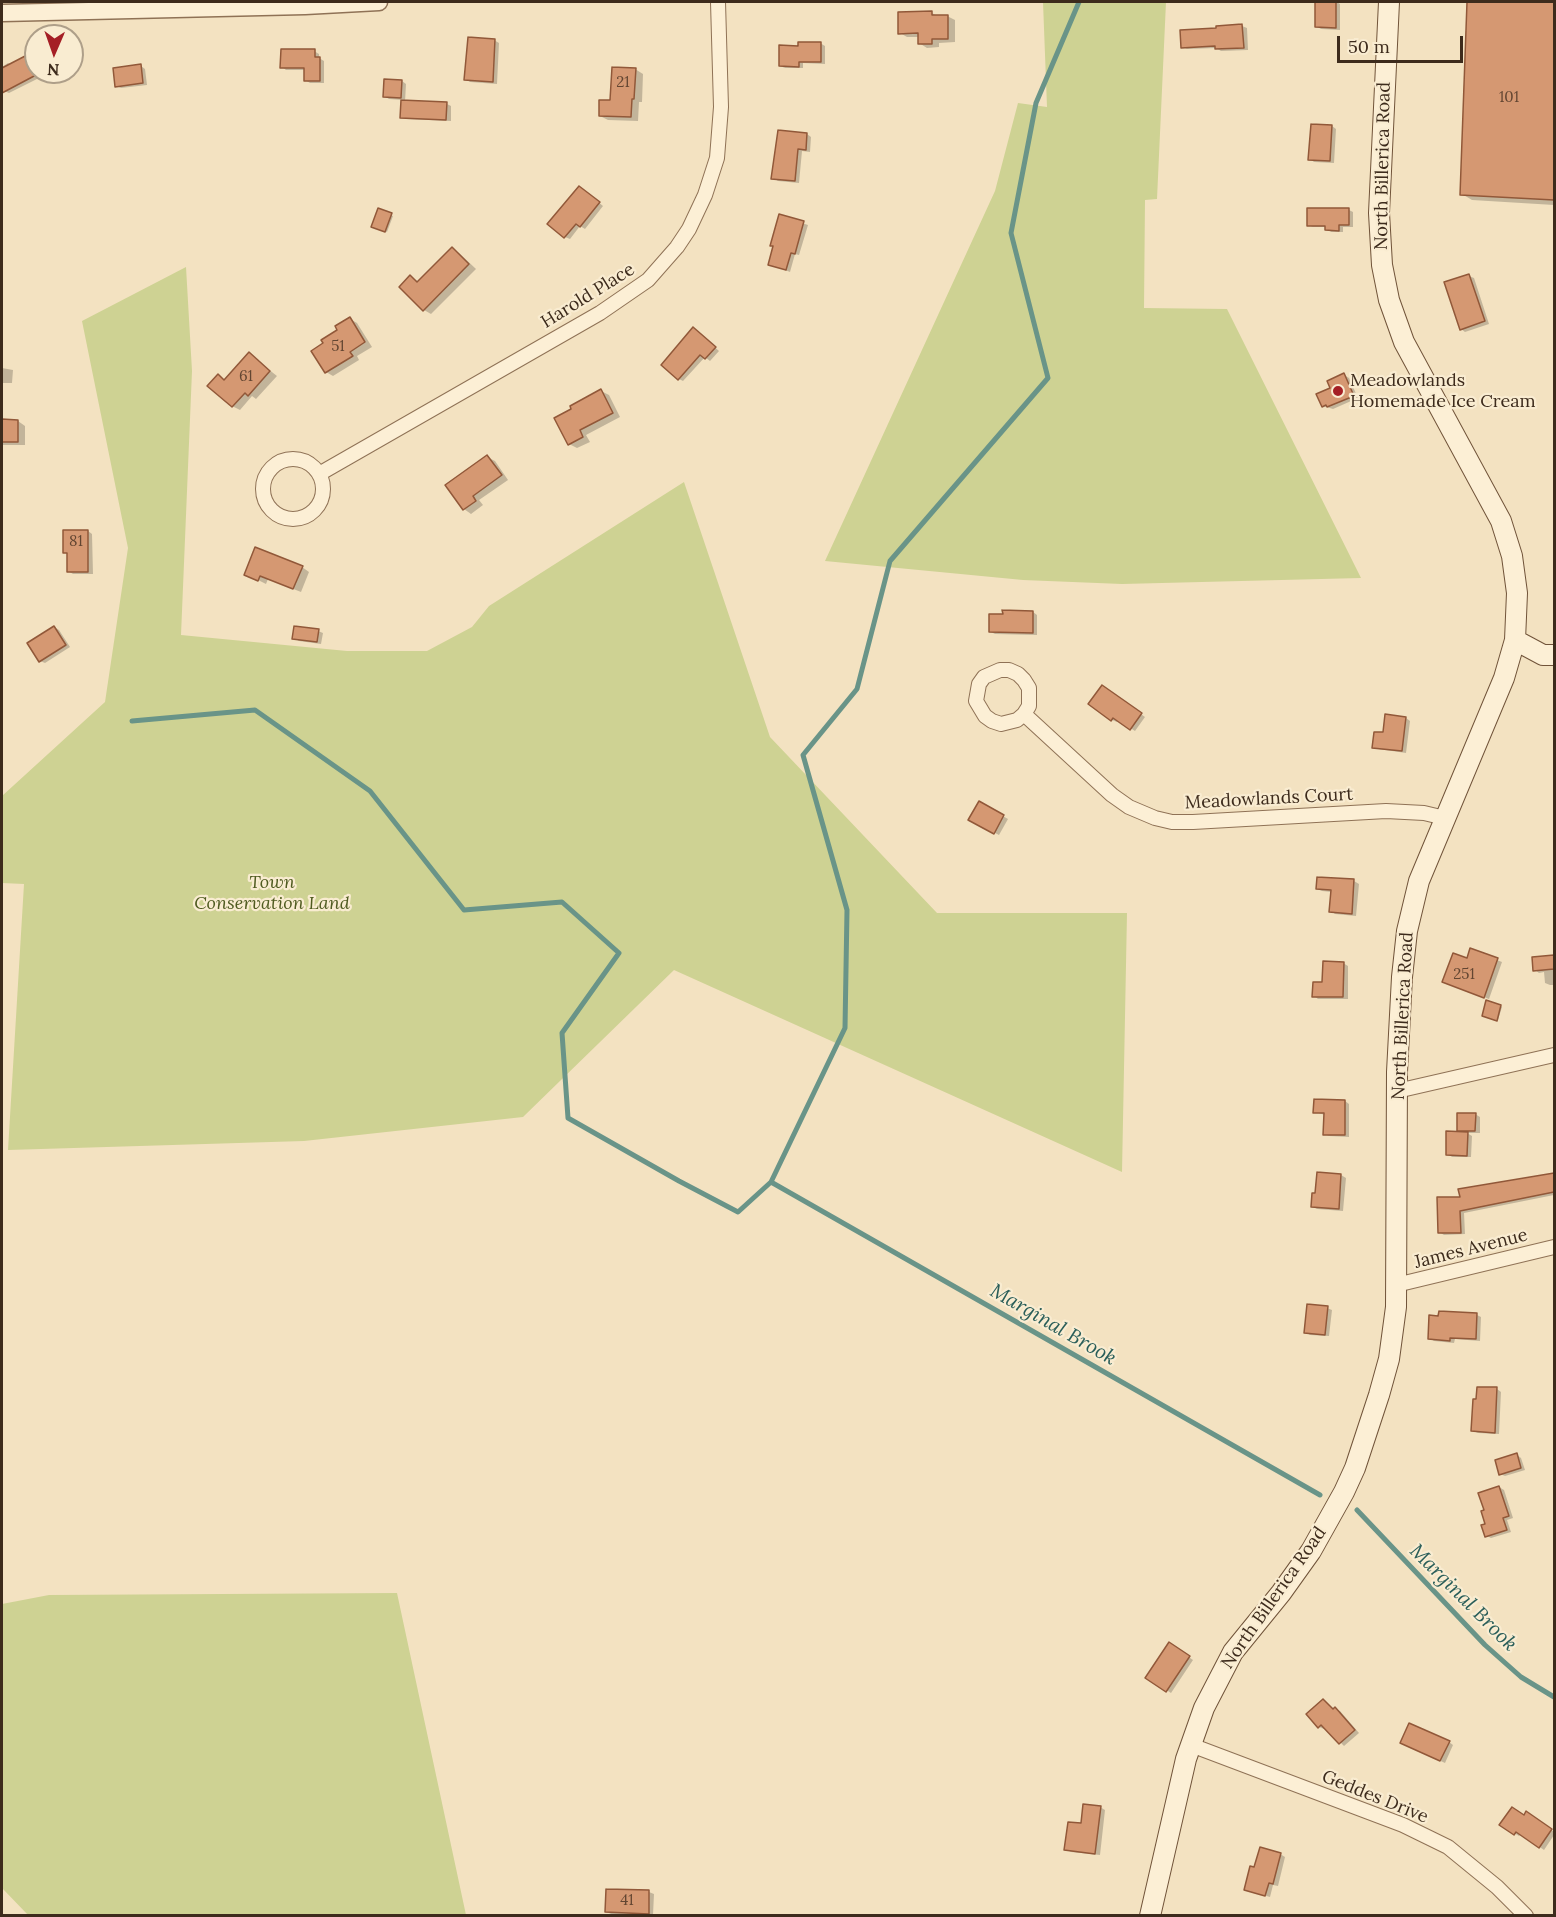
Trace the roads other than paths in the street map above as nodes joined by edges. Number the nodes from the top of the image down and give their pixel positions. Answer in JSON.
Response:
{"nodes":[{"id":1,"x":379,"y":2,"type":"edge"},
{"id":2,"x":718,"y":2,"type":"edge"},
{"id":3,"x":1389,"y":2,"type":"edge"},
{"id":4,"x":30,"y":7,"type":"edge"},
{"id":5,"x":2,"y":13,"type":"edge"},
{"id":6,"x":319,"y":474,"type":"junction"},
{"id":7,"x":1515,"y":640,"type":"junction"},
{"id":8,"x":1554,"y":655,"type":"edge"},
{"id":9,"x":1024,"y":714,"type":"dead end"},
{"id":10,"x":1445,"y":818,"type":"junction"},
{"id":11,"x":1554,"y":1055,"type":"edge"},
{"id":12,"x":1397,"y":1091,"type":"junction"},
{"id":13,"x":1554,"y":1247,"type":"edge"},
{"id":14,"x":1396,"y":1285,"type":"junction"},
{"id":15,"x":1191,"y":1745,"type":"junction"},
{"id":16,"x":1150,"y":1916,"type":"edge"},
{"id":17,"x":1526,"y":1916,"type":"edge"}],
"edges":[{"from":1,"to":4,"type":"street"},
{"from":2,"to":6,"type":"street","name":"Harold Place"},
{"from":3,"to":7,"type":"main road","name":"North Billerica Road"},
{"from":4,"to":5,"type":"street"},
{"from":6,"to":6,"type":"street"},
{"from":7,"to":8,"type":"main road"},
{"from":7,"to":10,"type":"main road","name":"North Billerica Road"},
{"from":9,"to":10,"type":"street","name":"Meadowlands Court"},
{"from":10,"to":12,"type":"main road","name":"North Billerica Road"},
{"from":11,"to":12,"type":"street"},
{"from":12,"to":14,"type":"main road","name":"North Billerica Road"},
{"from":13,"to":14,"type":"street","name":"James Avenue"},
{"from":14,"to":15,"type":"main road","name":"North Billerica Road"},
{"from":15,"to":16,"type":"main road","name":"North Billerica Road"},
{"from":15,"to":17,"type":"street","name":"Geddes Drive"}]}
